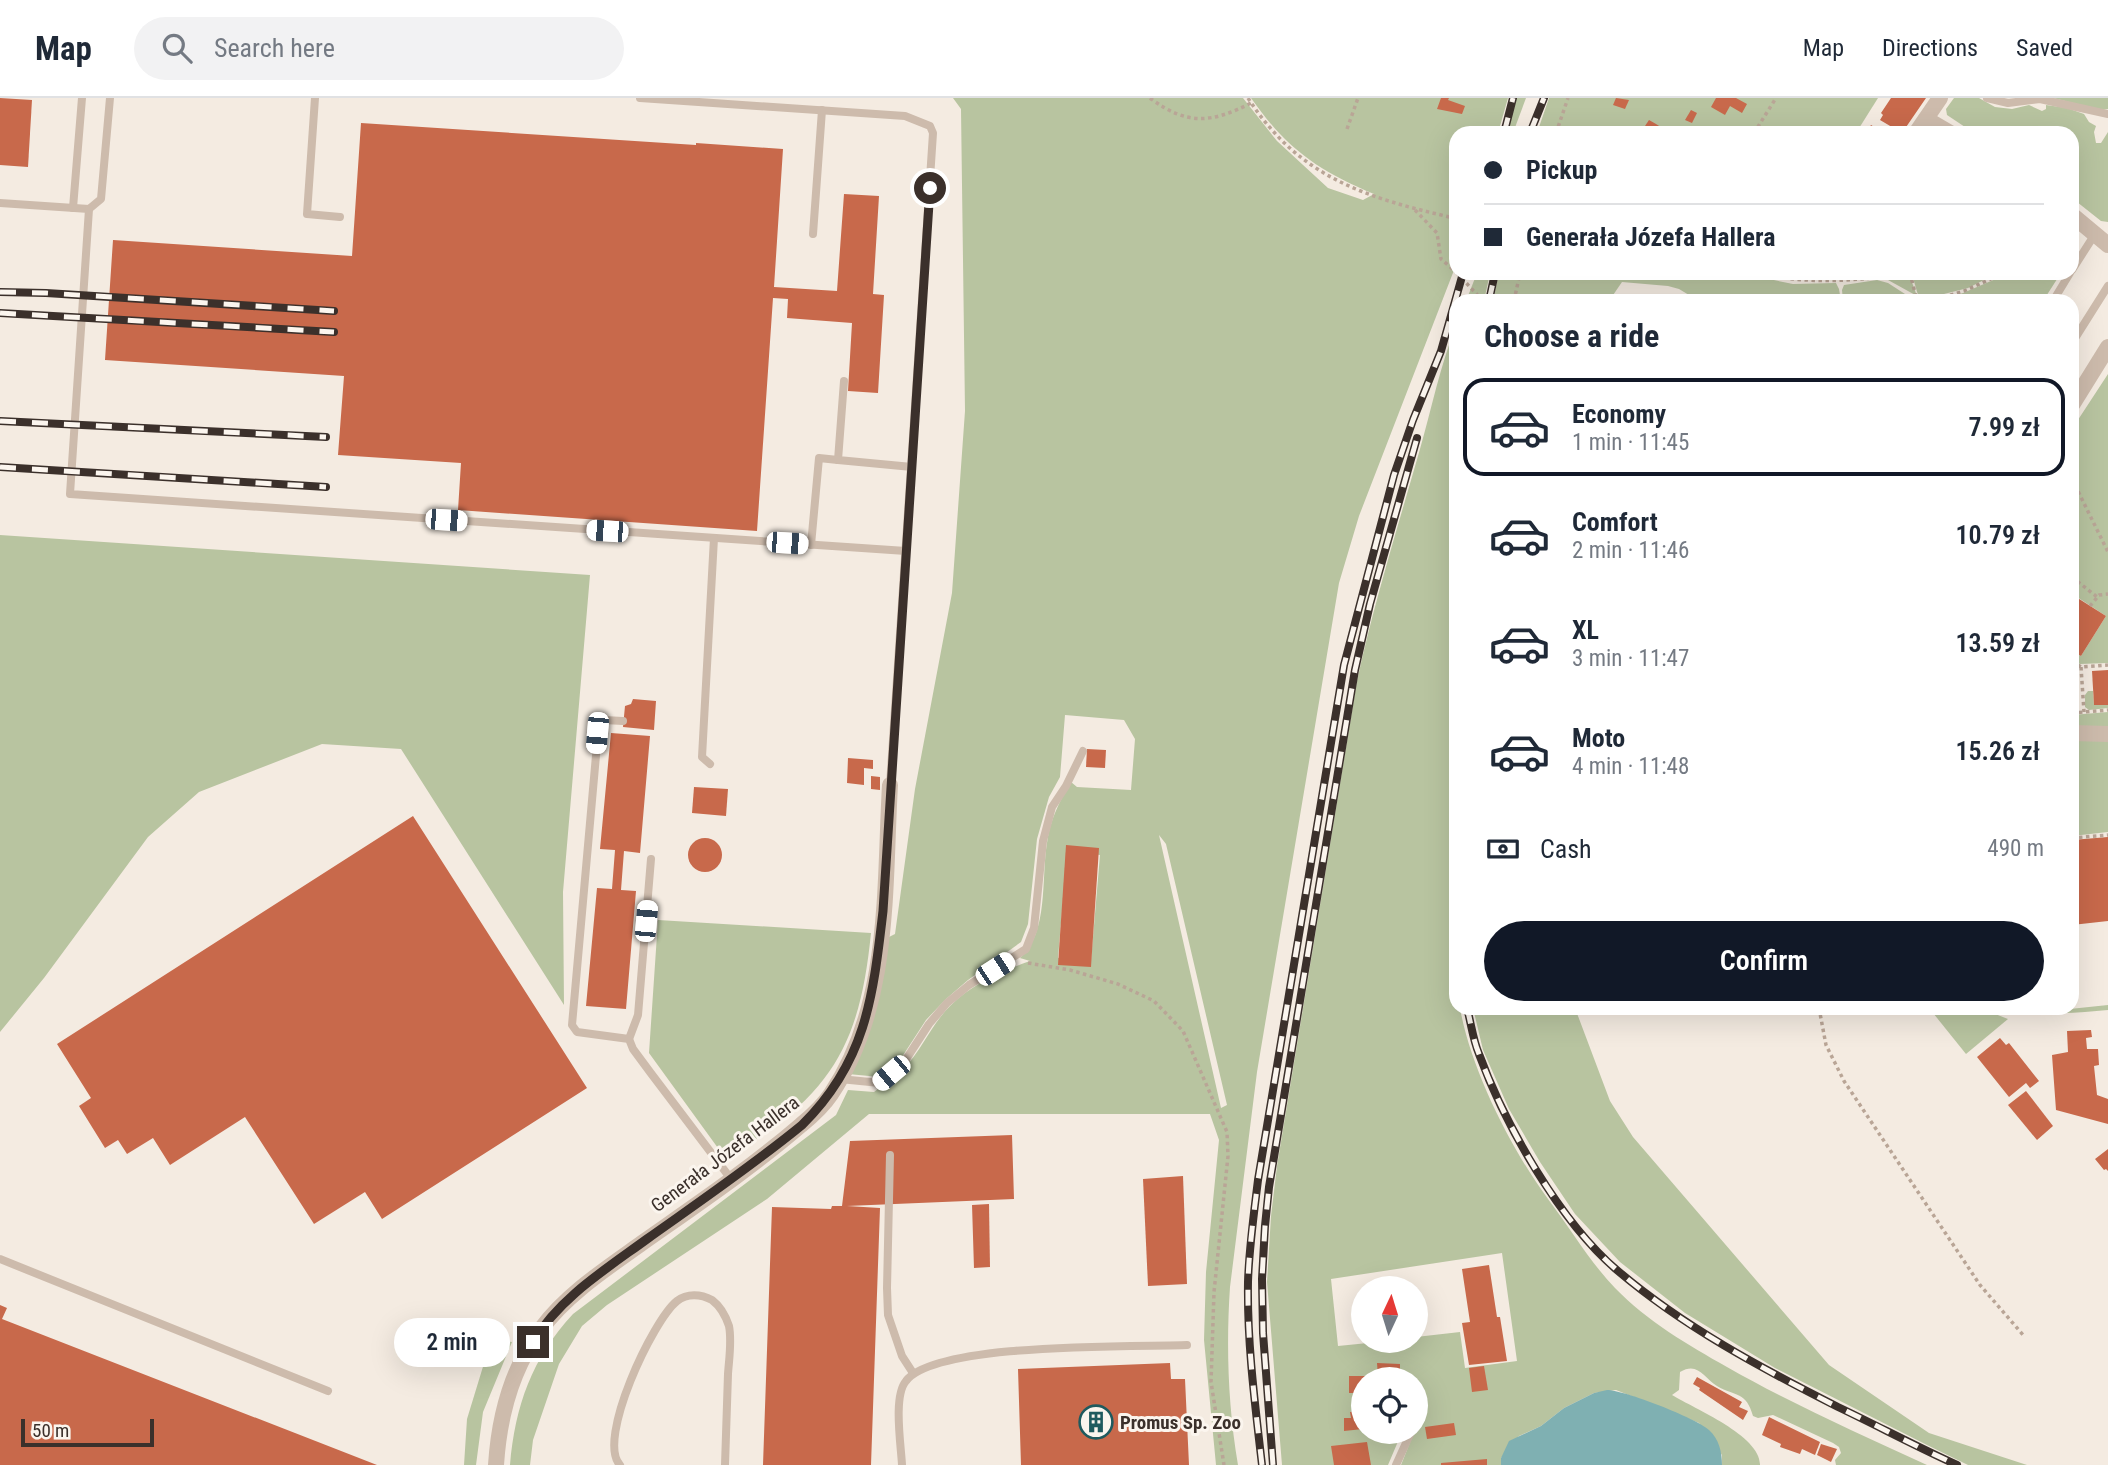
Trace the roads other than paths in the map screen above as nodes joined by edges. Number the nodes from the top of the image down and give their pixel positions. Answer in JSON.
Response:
{"nodes":[{"id":1,"x":82,"y":98,"type":"edge"},
{"id":2,"x":110,"y":98,"type":"edge"},
{"id":3,"x":315,"y":98,"type":"edge"},
{"id":4,"x":640,"y":98,"type":"edge"},
{"id":5,"x":1940,"y":98,"type":"edge"},
{"id":6,"x":1987,"y":98,"type":"edge"},
{"id":7,"x":2012,"y":101,"type":"edge"},
{"id":8,"x":822,"y":110,"type":"junction"},
{"id":9,"x":2108,"y":114,"type":"edge"},
{"id":10,"x":1926,"y":119,"type":"junction"},
{"id":11,"x":1921,"y":126,"type":"edge"},
{"id":12,"x":1938,"y":126,"type":"edge"},
{"id":13,"x":0,"y":203,"type":"edge"},
{"id":14,"x":73,"y":208,"type":"junction"},
{"id":15,"x":89,"y":209,"type":"junction"},
{"id":16,"x":340,"y":217,"type":"dead end"},
{"id":17,"x":2079,"y":220,"type":"edge"},
{"id":18,"x":813,"y":234,"type":"dead end"},
{"id":19,"x":2095,"y":234,"type":"junction"},
{"id":20,"x":2108,"y":245,"type":"edge"},
{"id":21,"x":2079,"y":259,"type":"edge"},
{"id":22,"x":2108,"y":286,"type":"edge"},
{"id":23,"x":2079,"y":332,"type":"edge"},
{"id":24,"x":2108,"y":348,"type":"edge"},
{"id":25,"x":844,"y":381,"type":"dead end"},
{"id":26,"x":2079,"y":394,"type":"edge"},
{"id":27,"x":838,"y":460,"type":"junction"},
{"id":28,"x":912,"y":467,"type":"junction"},
{"id":29,"x":714,"y":538,"type":"junction"},
{"id":30,"x":811,"y":545,"type":"junction"},
{"id":31,"x":906,"y":551,"type":"junction"},
{"id":32,"x":624,"y":721,"type":"dead end"},
{"id":33,"x":2079,"y":733,"type":"edge"},
{"id":34,"x":2108,"y":734,"type":"edge"},
{"id":35,"x":1083,"y":751,"type":"dead end"},
{"id":36,"x":710,"y":764,"type":"dead end"},
{"id":37,"x":890,"y":785,"type":"joint"},
{"id":38,"x":651,"y":859,"type":"dead end"},
{"id":39,"x":629,"y":1039,"type":"junction"},
{"id":40,"x":840,"y":1079,"type":"junction"},
{"id":41,"x":890,"y":1155,"type":"dead end"},
{"id":42,"x":731,"y":1179,"type":"junction"},
{"id":43,"x":0,"y":1259,"type":"edge"},
{"id":44,"x":1188,"y":1345,"type":"dead end"},
{"id":45,"x":913,"y":1373,"type":"junction"},
{"id":46,"x":328,"y":1391,"type":"dead end"},
{"id":47,"x":1406,"y":1444,"type":"edge"},
{"id":48,"x":496,"y":1465,"type":"edge"},
{"id":49,"x":620,"y":1465,"type":"edge"},
{"id":50,"x":725,"y":1465,"type":"edge"},
{"id":51,"x":902,"y":1465,"type":"edge"},
{"id":52,"x":1396,"y":1465,"type":"edge"}],
"edges":[{"from":1,"to":14,"type":"lane"},
{"from":2,"to":15,"type":"lane"},
{"from":3,"to":16,"type":"lane"},
{"from":4,"to":8,"type":"lane"},
{"from":5,"to":10,"type":"street"},
{"from":6,"to":7,"type":"lane"},
{"from":7,"to":9,"type":"lane"},
{"from":8,"to":18,"type":"lane"},
{"from":8,"to":28,"type":"lane"},
{"from":10,"to":11,"type":"street"},
{"from":10,"to":12,"type":"street"},
{"from":13,"to":14,"type":"lane"},
{"from":14,"to":15,"type":"lane"},
{"from":15,"to":29,"type":"lane"},
{"from":17,"to":19,"type":"street"},
{"from":19,"to":20,"type":"street"},
{"from":19,"to":21,"type":"lane"},
{"from":22,"to":23,"type":"lane"},
{"from":24,"to":26,"type":"street"},
{"from":25,"to":27,"type":"lane"},
{"from":27,"to":28,"type":"lane"},
{"from":27,"to":30,"type":"lane"},
{"from":28,"to":31,"type":"lane"},
{"from":29,"to":30,"type":"lane"},
{"from":29,"to":36,"type":"lane"},
{"from":30,"to":31,"type":"lane"},
{"from":31,"to":37,"type":"lane"},
{"from":32,"to":39,"type":"lane"},
{"from":33,"to":34,"type":"street"},
{"from":35,"to":40,"type":"lane"},
{"from":37,"to":40,"type":"street","name":"Generała Józefa Hallera"},
{"from":38,"to":39,"type":"lane"},
{"from":39,"to":42,"type":"lane"},
{"from":40,"to":42,"type":"street","name":"Generała Józefa Hallera"},
{"from":41,"to":45,"type":"lane"},
{"from":42,"to":48,"type":"street","name":"Generała Józefa Hallera"},
{"from":43,"to":46,"type":"lane"},
{"from":44,"to":45,"type":"lane"},
{"from":45,"to":51,"type":"lane"},
{"from":47,"to":52,"type":"lane"},
{"from":49,"to":50,"type":"lane"}]}
